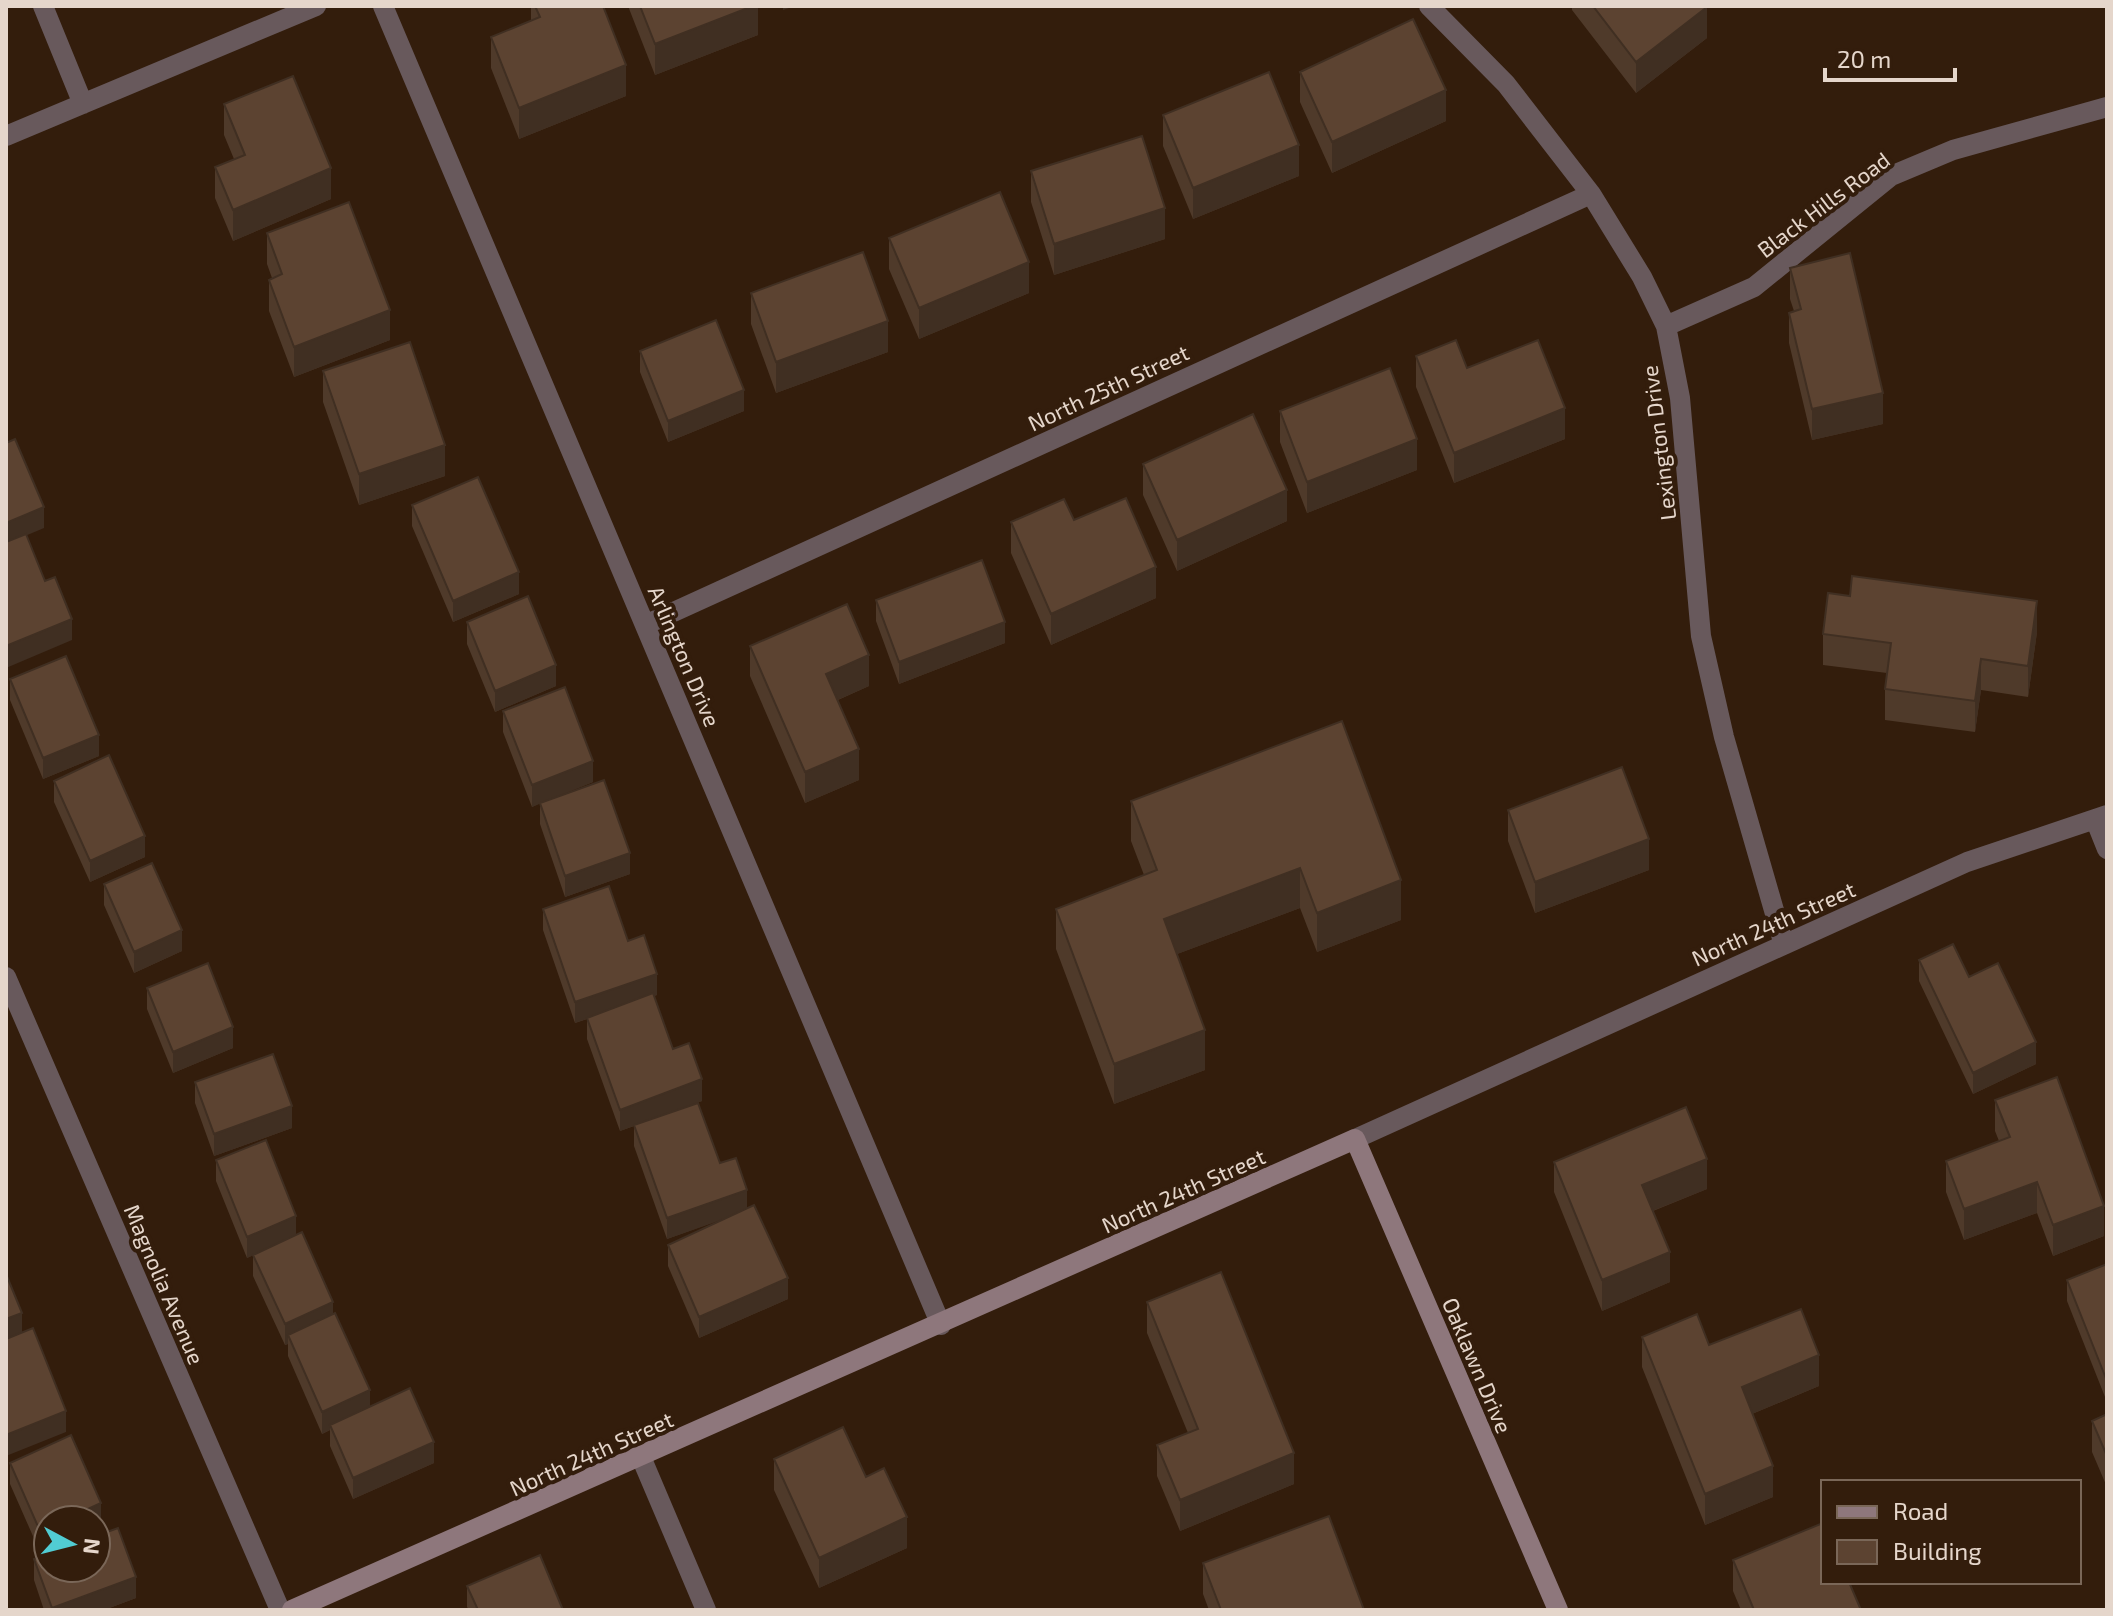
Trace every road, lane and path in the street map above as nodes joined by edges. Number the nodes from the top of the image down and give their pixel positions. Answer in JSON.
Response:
{"nodes":[{"id":1,"x":43,"y":6,"type":"edge"},
{"id":2,"x":316,"y":6,"type":"edge"},
{"id":3,"x":383,"y":6,"type":"edge"},
{"id":4,"x":1429,"y":6,"type":"edge"},
{"id":5,"x":83,"y":104,"type":"junction"},
{"id":6,"x":2107,"y":107,"type":"edge"},
{"id":7,"x":6,"y":136,"type":"edge"},
{"id":8,"x":1591,"y":194,"type":"junction"},
{"id":9,"x":1666,"y":326,"type":"junction"},
{"id":10,"x":645,"y":625,"type":"junction"},
{"id":11,"x":2101,"y":817,"type":"edge"},
{"id":12,"x":2107,"y":849,"type":"edge"},
{"id":13,"x":1784,"y":945,"type":"junction"},
{"id":14,"x":6,"y":977,"type":"edge"},
{"id":15,"x":1355,"y":1139,"type":"junction"},
{"id":16,"x":941,"y":1325,"type":"junction"},
{"id":17,"x":641,"y":1457,"type":"junction"},
{"id":18,"x":280,"y":1610,"type":"edge"},
{"id":19,"x":292,"y":1610,"type":"edge"},
{"id":20,"x":706,"y":1610,"type":"edge"},
{"id":21,"x":1558,"y":1610,"type":"edge"}],
"edges":[{"from":1,"to":5,"type":"street"},
{"from":2,"to":5,"type":"street"},
{"from":3,"to":10,"type":"street","name":"Arlington Drive"},
{"from":4,"to":8,"type":"street","name":"Lexington Drive"},
{"from":5,"to":7,"type":"street"},
{"from":6,"to":9,"type":"street","name":"Black Hills Road"},
{"from":8,"to":9,"type":"street","name":"Lexington Drive"},
{"from":8,"to":10,"type":"street","name":"North 25th Street"},
{"from":9,"to":13,"type":"street","name":"Lexington Drive"},
{"from":10,"to":16,"type":"street","name":"Arlington Drive"},
{"from":11,"to":12,"type":"street"},
{"from":11,"to":13,"type":"street","name":"North 24th Street"},
{"from":13,"to":15,"type":"street","name":"North 24th Street"},
{"from":14,"to":18,"type":"street","name":"Magnolia Avenue"},
{"from":15,"to":16,"type":"street","name":"North 24th Street"},
{"from":15,"to":21,"type":"street","name":"Oaklawn Drive"},
{"from":16,"to":17,"type":"street","name":"North 24th Street"},
{"from":17,"to":19,"type":"street","name":"North 24th Street"},
{"from":17,"to":20,"type":"street"}]}
